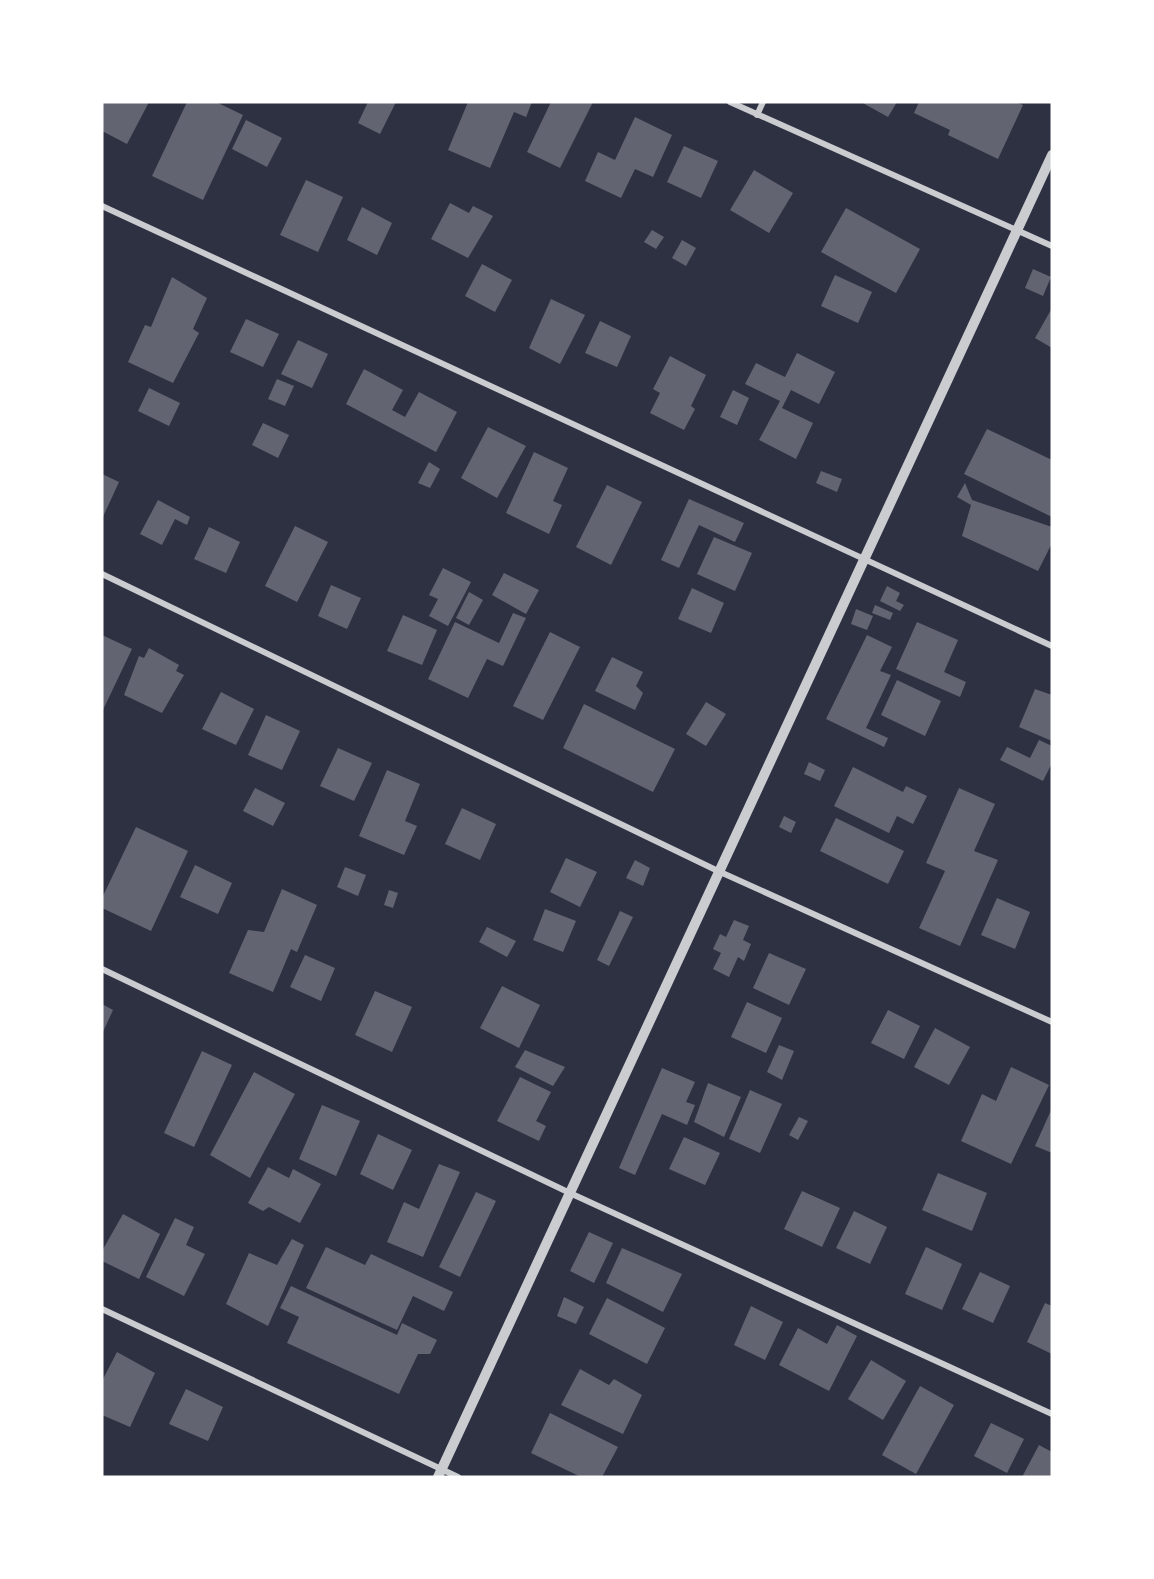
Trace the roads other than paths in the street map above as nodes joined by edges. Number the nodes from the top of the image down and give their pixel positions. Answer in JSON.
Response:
{"nodes":[{"id":1,"x":730,"y":102,"type":"edge"},
{"id":2,"x":763,"y":102,"type":"edge"},
{"id":3,"x":757,"y":115,"type":"junction"},
{"id":4,"x":1052,"y":155,"type":"edge"},
{"id":5,"x":102,"y":206,"type":"edge"},
{"id":6,"x":1015,"y":231,"type":"junction"},
{"id":7,"x":1052,"y":246,"type":"edge"},
{"id":8,"x":865,"y":557,"type":"junction"},
{"id":9,"x":102,"y":574,"type":"edge"},
{"id":10,"x":1052,"y":645,"type":"edge"},
{"id":11,"x":718,"y":872,"type":"junction"},
{"id":12,"x":102,"y":969,"type":"edge"},
{"id":13,"x":1052,"y":1022,"type":"edge"},
{"id":14,"x":572,"y":1194,"type":"junction"},
{"id":15,"x":102,"y":1309,"type":"edge"},
{"id":16,"x":1052,"y":1414,"type":"edge"},
{"id":17,"x":440,"y":1473,"type":"edge"},
{"id":18,"x":458,"y":1477,"type":"edge"}],
"edges":[{"from":1,"to":3,"type":"street"},
{"from":2,"to":3,"type":"street"},
{"from":3,"to":6,"type":"street"},
{"from":4,"to":6,"type":"street"},
{"from":5,"to":8,"type":"street"},
{"from":6,"to":7,"type":"street"},
{"from":6,"to":8,"type":"street"},
{"from":8,"to":10,"type":"street"},
{"from":8,"to":11,"type":"street"},
{"from":9,"to":11,"type":"street"},
{"from":11,"to":13,"type":"street"},
{"from":11,"to":14,"type":"street"},
{"from":12,"to":14,"type":"street"},
{"from":14,"to":16,"type":"street"},
{"from":14,"to":17,"type":"street"},
{"from":15,"to":17,"type":"street"},
{"from":17,"to":18,"type":"street"}]}
